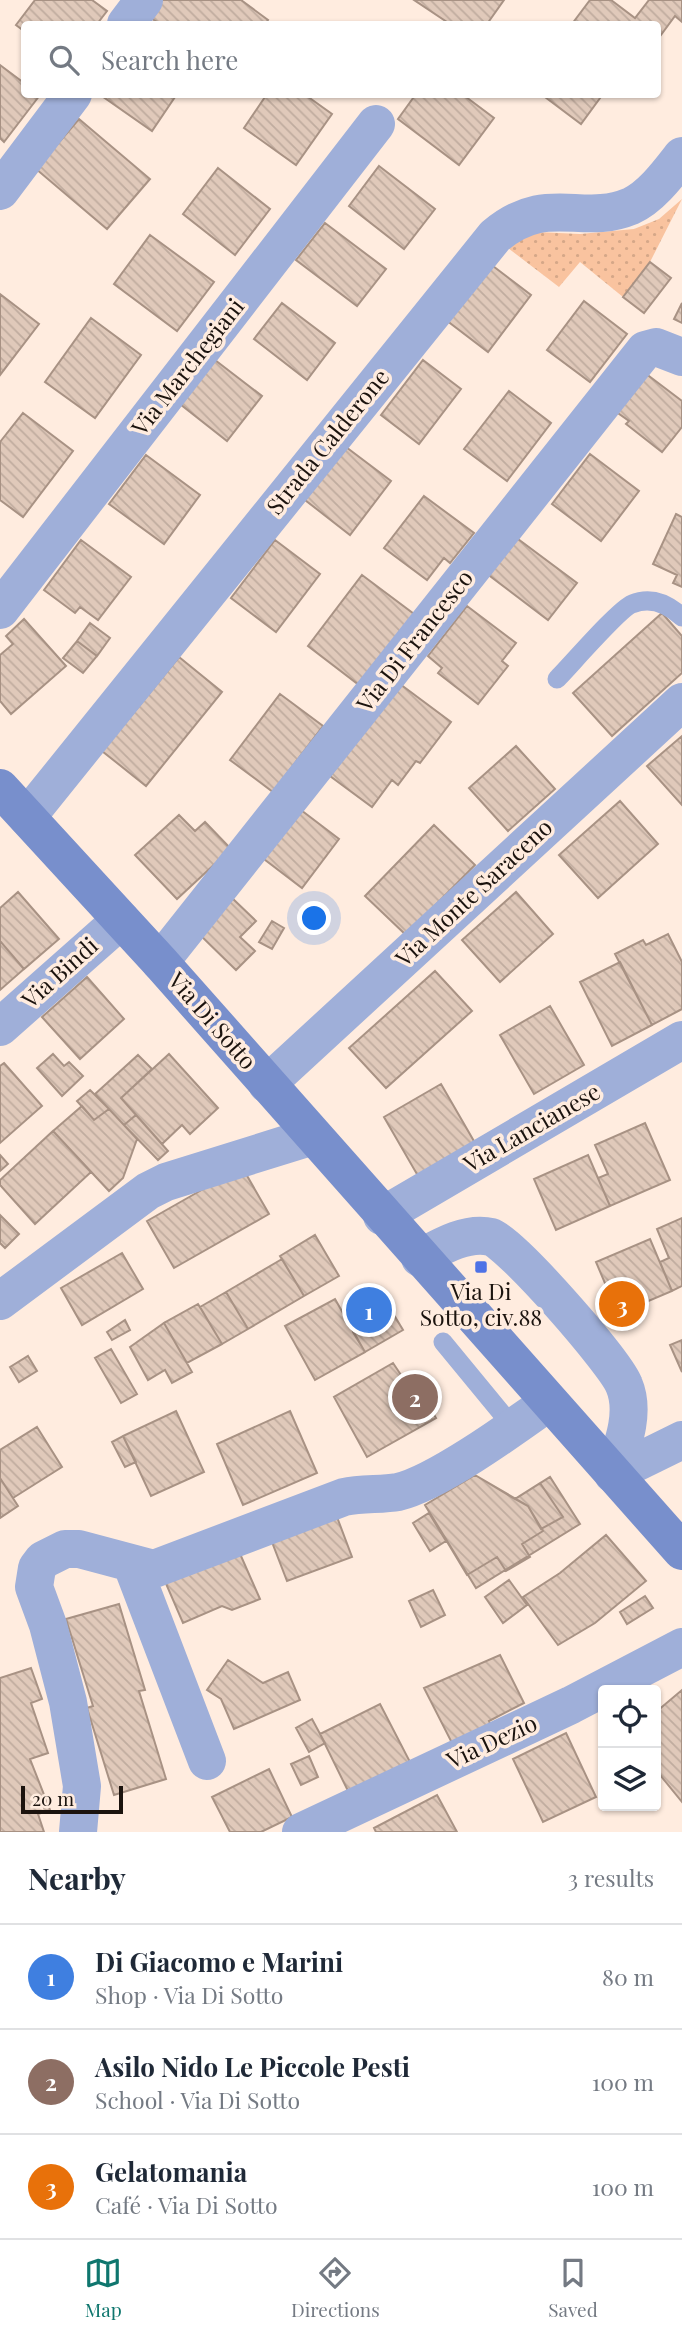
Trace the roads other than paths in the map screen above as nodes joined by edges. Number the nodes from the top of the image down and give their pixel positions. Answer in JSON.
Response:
{"nodes":[{"id":1,"x":144,"y":0,"type":"edge"},
{"id":2,"x":128,"y":21,"type":"edge"},
{"id":3,"x":70,"y":98,"type":"edge"},
{"id":4,"x":376,"y":124,"type":"dead end"},
{"id":5,"x":682,"y":156,"type":"edge"},
{"id":6,"x":0,"y":191,"type":"edge"},
{"id":7,"x":682,"y":357,"type":"edge"},
{"id":8,"x":0,"y":610,"type":"edge"},
{"id":9,"x":682,"y":617,"type":"edge"},
{"id":10,"x":557,"y":679,"type":"dead end"},
{"id":11,"x":682,"y":702,"type":"edge"},
{"id":12,"x":0,"y":788,"type":"edge"},
{"id":13,"x":27,"y":817,"type":"junction"},
{"id":14,"x":121,"y":920,"type":"junction"},
{"id":15,"x":160,"y":962,"type":"junction"},
{"id":16,"x":0,"y":1027,"type":"edge"},
{"id":17,"x":682,"y":1040,"type":"edge"},
{"id":18,"x":267,"y":1084,"type":"junction"},
{"id":19,"x":313,"y":1136,"type":"junction"},
{"id":20,"x":383,"y":1216,"type":"junction"},
{"id":21,"x":420,"y":1258,"type":"junction"},
{"id":22,"x":0,"y":1301,"type":"edge"},
{"id":23,"x":443,"y":1342,"type":"dead end"},
{"id":24,"x":549,"y":1402,"type":"junction"},
{"id":25,"x":513,"y":1427,"type":"junction"},
{"id":26,"x":682,"y":1440,"type":"edge"},
{"id":27,"x":613,"y":1474,"type":"junction"},
{"id":28,"x":682,"y":1551,"type":"edge"},
{"id":29,"x":143,"y":1567,"type":"junction"},
{"id":30,"x":682,"y":1647,"type":"edge"},
{"id":31,"x":207,"y":1761,"type":"dead end"},
{"id":32,"x":78,"y":1832,"type":"edge"},
{"id":33,"x":301,"y":1832,"type":"edge"}],
"edges":[{"from":1,"to":2,"type":"street"},
{"from":3,"to":6,"type":"street"},
{"from":4,"to":8,"type":"street","name":"Via Marchegiani"},
{"from":5,"to":13,"type":"street","name":"Strada Calderone"},
{"from":7,"to":15,"type":"street","name":"Via Di Francesco"},
{"from":9,"to":10,"type":"lane"},
{"from":11,"to":18,"type":"street","name":"Via Monte Saraceno"},
{"from":12,"to":13,"type":"street","name":"Via Di Sotto"},
{"from":13,"to":14,"type":"street","name":"Via Di Sotto"},
{"from":14,"to":15,"type":"street","name":"Via Di Sotto"},
{"from":14,"to":16,"type":"street","name":"Via Bindi"},
{"from":15,"to":18,"type":"street","name":"Via Di Sotto"},
{"from":17,"to":20,"type":"street","name":"Via Lancianese"},
{"from":18,"to":19,"type":"street","name":"Via Di Sotto"},
{"from":19,"to":20,"type":"street","name":"Via Di Sotto"},
{"from":19,"to":22,"type":"street"},
{"from":20,"to":21,"type":"street","name":"Via Di Sotto"},
{"from":21,"to":24,"type":"street","name":"Via Di Sotto"},
{"from":21,"to":27,"type":"street"},
{"from":23,"to":25,"type":"lane"},
{"from":24,"to":25,"type":"street"},
{"from":24,"to":27,"type":"street","name":"Via Di Sotto"},
{"from":25,"to":29,"type":"street"},
{"from":26,"to":27,"type":"street"},
{"from":27,"to":28,"type":"street","name":"Via Di Sotto"},
{"from":29,"to":31,"type":"street"},
{"from":29,"to":32,"type":"street"},
{"from":30,"to":33,"type":"street","name":"Via Dezio"}]}
